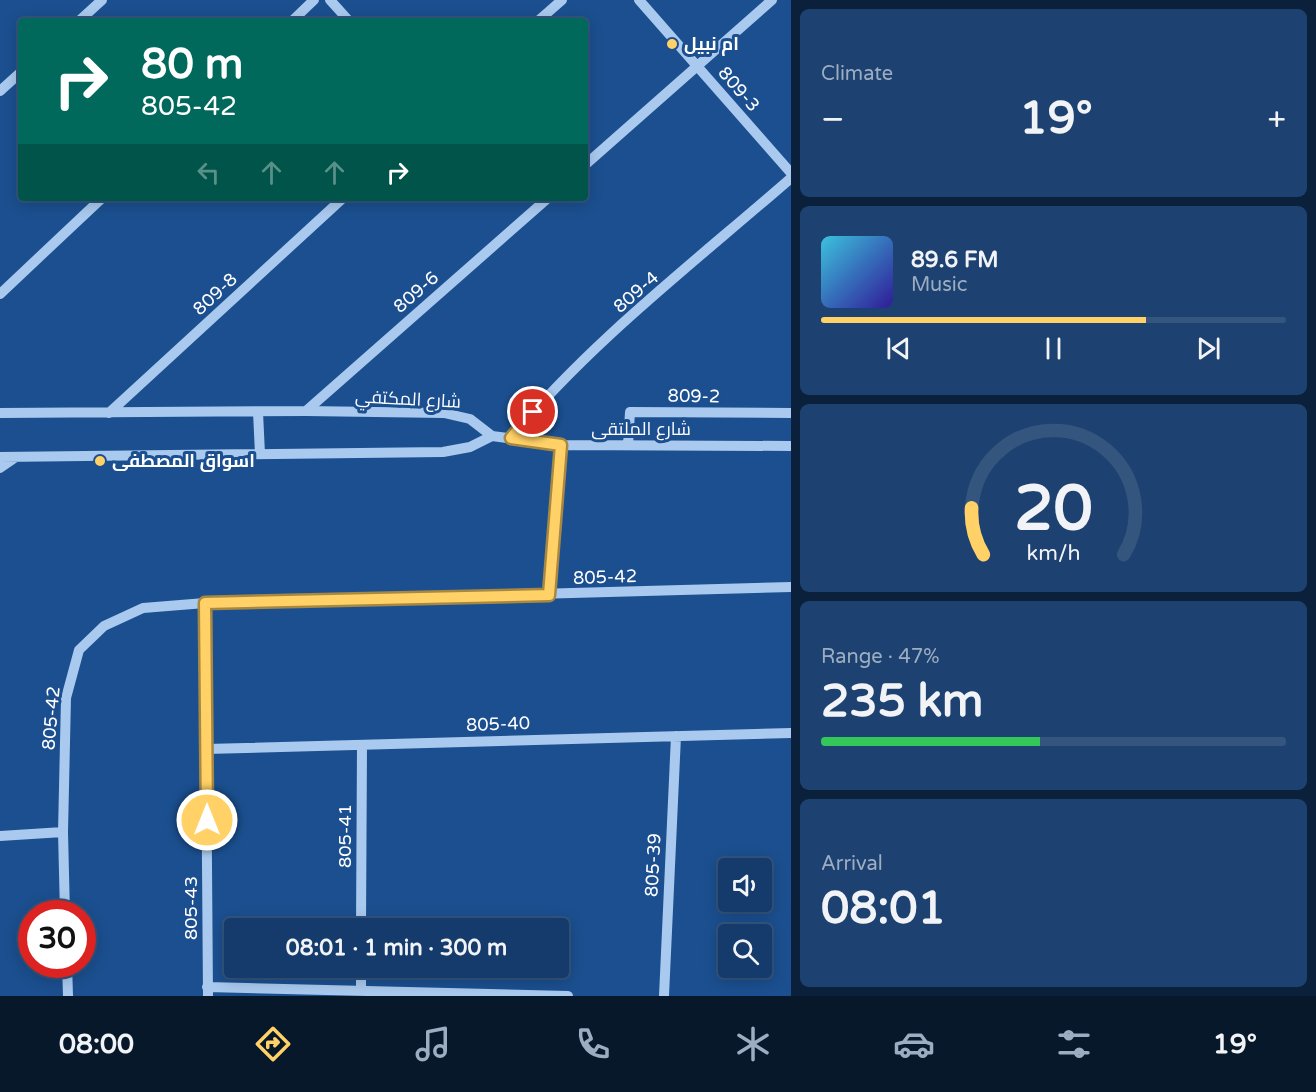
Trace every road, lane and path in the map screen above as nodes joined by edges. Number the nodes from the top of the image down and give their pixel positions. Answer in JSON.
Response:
{"nodes":[{"id":1,"x":102,"y":0,"type":"edge"},
{"id":2,"x":314,"y":0,"type":"edge"},
{"id":3,"x":330,"y":0,"type":"edge"},
{"id":4,"x":562,"y":0,"type":"edge"},
{"id":5,"x":639,"y":0,"type":"edge"},
{"id":6,"x":772,"y":0,"type":"edge"},
{"id":7,"x":82,"y":18,"type":"edge"},
{"id":8,"x":294,"y":18,"type":"edge"},
{"id":9,"x":346,"y":18,"type":"edge"},
{"id":10,"x":541,"y":18,"type":"edge"},
{"id":11,"x":697,"y":66,"type":"junction"},
{"id":12,"x":18,"y":75,"type":"edge"},
{"id":13,"x":0,"y":91,"type":"edge"},
{"id":14,"x":588,"y":162,"type":"edge"},
{"id":15,"x":791,"y":174,"type":"edge"},
{"id":16,"x":791,"y":178,"type":"edge"},
{"id":17,"x":99,"y":201,"type":"edge"},
{"id":18,"x":340,"y":201,"type":"edge"},
{"id":19,"x":545,"y":201,"type":"edge"},
{"id":20,"x":0,"y":294,"type":"edge"},
{"id":21,"x":306,"y":411,"type":"junction"},
{"id":22,"x":258,"y":412,"type":"junction"},
{"id":23,"x":0,"y":413,"type":"edge"},
{"id":24,"x":109,"y":413,"type":"junction"},
{"id":25,"x":791,"y":413,"type":"edge"},
{"id":26,"x":492,"y":436,"type":"junction"},
{"id":27,"x":511,"y":438,"type":"junction"},
{"id":28,"x":561,"y":445,"type":"junction"},
{"id":29,"x":628,"y":445,"type":"junction"},
{"id":30,"x":791,"y":446,"type":"edge"},
{"id":31,"x":260,"y":454,"type":"junction"},
{"id":32,"x":0,"y":457,"type":"edge"},
{"id":33,"x":16,"y":457,"type":"junction"},
{"id":34,"x":0,"y":468,"type":"edge"},
{"id":35,"x":791,"y":587,"type":"edge"},
{"id":36,"x":549,"y":595,"type":"junction"},
{"id":37,"x":205,"y":603,"type":"junction"},
{"id":38,"x":791,"y":733,"type":"edge"},
{"id":39,"x":676,"y":736,"type":"junction"},
{"id":40,"x":362,"y":744,"type":"junction"},
{"id":41,"x":206,"y":749,"type":"junction"},
{"id":42,"x":63,"y":832,"type":"junction"},
{"id":43,"x":0,"y":836,"type":"edge"},
{"id":44,"x":65,"y":900,"type":"edge"},
{"id":45,"x":361,"y":918,"type":"edge"},
{"id":46,"x":67,"y":978,"type":"edge"},
{"id":47,"x":361,"y":978,"type":"edge"},
{"id":48,"x":361,"y":991,"type":"junction"},
{"id":49,"x":208,"y":992,"type":"edge"},
{"id":50,"x":68,"y":996,"type":"edge"},
{"id":51,"x":568,"y":996,"type":"edge"},
{"id":52,"x":664,"y":996,"type":"edge"}],
"edges":[{"from":1,"to":7,"type":"street"},
{"from":2,"to":8,"type":"street"},
{"from":3,"to":9,"type":"street"},
{"from":4,"to":10,"type":"street"},
{"from":5,"to":11,"type":"street","name":"809-3"},
{"from":6,"to":11,"type":"street"},
{"from":11,"to":14,"type":"street"},
{"from":11,"to":15,"type":"street","name":"809-3"},
{"from":12,"to":13,"type":"street"},
{"from":16,"to":27,"type":"street","name":"809-4"},
{"from":17,"to":20,"type":"street"},
{"from":18,"to":24,"type":"street","name":"809-8"},
{"from":19,"to":21,"type":"street","name":"809-6"},
{"from":21,"to":22,"type":"street","name":"شارع المكتفي"},
{"from":21,"to":26,"type":"street","name":"شارع المكتفي"},
{"from":22,"to":24,"type":"street","name":"شارع المكتفي"},
{"from":22,"to":31,"type":"street"},
{"from":23,"to":24,"type":"street","name":"شارع المكتفي"},
{"from":25,"to":29,"type":"street","name":"809-2"},
{"from":26,"to":27,"type":"street","name":"شارع الملتقى"},
{"from":26,"to":31,"type":"street"},
{"from":27,"to":28,"type":"street","name":"شارع الملتقى"},
{"from":28,"to":29,"type":"street","name":"شارع الملتقى"},
{"from":28,"to":36,"type":"street"},
{"from":29,"to":30,"type":"street","name":"شارع الملتقى"},
{"from":31,"to":33,"type":"street"},
{"from":32,"to":33,"type":"street"},
{"from":33,"to":34,"type":"street"},
{"from":35,"to":36,"type":"street","name":"805-42"},
{"from":36,"to":37,"type":"street","name":"805-42"},
{"from":37,"to":41,"type":"street","name":"805-43"},
{"from":37,"to":42,"type":"street","name":"805-42"},
{"from":38,"to":39,"type":"street","name":"805-40"},
{"from":39,"to":40,"type":"street","name":"805-40"},
{"from":39,"to":52,"type":"street","name":"805-39"},
{"from":40,"to":41,"type":"street","name":"805-40"},
{"from":40,"to":45,"type":"street","name":"805-41"},
{"from":41,"to":49,"type":"street","name":"805-43"},
{"from":42,"to":43,"type":"street"},
{"from":42,"to":44,"type":"street","name":"805-42"},
{"from":46,"to":50,"type":"street"},
{"from":47,"to":48,"type":"street"},
{"from":48,"to":49,"type":"street"},
{"from":48,"to":51,"type":"street"}]}
